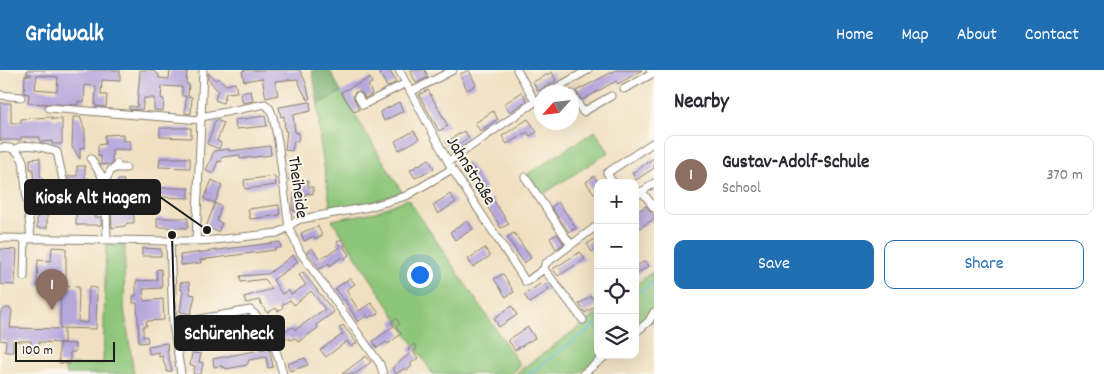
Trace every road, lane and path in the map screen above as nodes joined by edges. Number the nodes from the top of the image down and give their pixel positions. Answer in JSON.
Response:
{"nodes":[{"id":1,"x":203,"y":70,"type":"edge"},
{"id":2,"x":399,"y":70,"type":"edge"},
{"id":3,"x":454,"y":70,"type":"edge"},
{"id":4,"x":517,"y":70,"type":"edge"},
{"id":5,"x":588,"y":70,"type":"edge"},
{"id":6,"x":652,"y":74,"type":"edge"},
{"id":7,"x":406,"y":83,"type":"junction"},
{"id":8,"x":564,"y":83,"type":"joint"},
{"id":9,"x":561,"y":85,"type":"edge"},
{"id":10,"x":624,"y":89,"type":"dead end"},
{"id":11,"x":410,"y":92,"type":"junction"},
{"id":12,"x":534,"y":93,"type":"edge"},
{"id":13,"x":0,"y":95,"type":"edge"},
{"id":14,"x":358,"y":96,"type":"dead end"},
{"id":15,"x":611,"y":96,"type":"dead end"},
{"id":16,"x":21,"y":97,"type":"dead end"},
{"id":17,"x":534,"y":102,"type":"edge"},
{"id":18,"x":579,"y":105,"type":"edge"},
{"id":19,"x":49,"y":108,"type":"dead end"},
{"id":20,"x":201,"y":119,"type":"junction"},
{"id":21,"x":654,"y":142,"type":"edge"},
{"id":22,"x":0,"y":148,"type":"edge"},
{"id":23,"x":14,"y":150,"type":"junction"},
{"id":24,"x":91,"y":160,"type":"dead end"},
{"id":25,"x":448,"y":162,"type":"junction"},
{"id":26,"x":126,"y":168,"type":"dead end"},
{"id":27,"x":452,"y":169,"type":"junction"},
{"id":28,"x":525,"y":177,"type":"dead end"},
{"id":29,"x":611,"y":179,"type":"edge"},
{"id":30,"x":105,"y":180,"type":"junction"},
{"id":31,"x":654,"y":183,"type":"edge"},
{"id":32,"x":642,"y":191,"type":"junction"},
{"id":33,"x":639,"y":194,"type":"edge"},
{"id":34,"x":68,"y":203,"type":"dead end"},
{"id":35,"x":654,"y":208,"type":"edge"},
{"id":36,"x":289,"y":228,"type":"junction"},
{"id":37,"x":594,"y":228,"type":"edge"},
{"id":38,"x":0,"y":238,"type":"edge"},
{"id":39,"x":28,"y":239,"type":"junction"},
{"id":40,"x":107,"y":240,"type":"junction"},
{"id":41,"x":196,"y":240,"type":"junction"},
{"id":42,"x":170,"y":241,"type":"junction"},
{"id":43,"x":571,"y":245,"type":"junction"},
{"id":44,"x":544,"y":269,"type":"junction"},
{"id":45,"x":24,"y":276,"type":"dead end"},
{"id":46,"x":654,"y":312,"type":"edge"},
{"id":47,"x":583,"y":320,"type":"dead end"},
{"id":48,"x":173,"y":324,"type":"junction"},
{"id":49,"x":639,"y":330,"type":"edge"},
{"id":50,"x":602,"y":359,"type":"edge"},
{"id":51,"x":181,"y":374,"type":"edge"},
{"id":52,"x":283,"y":374,"type":"edge"},
{"id":53,"x":382,"y":374,"type":"edge"},
{"id":54,"x":583,"y":374,"type":"edge"}],
"edges":[{"from":1,"to":20,"type":"street"},
{"from":2,"to":7,"type":"street","name":"Jahnstraße"},
{"from":3,"to":11,"type":"street"},
{"from":4,"to":12,"type":"street"},
{"from":5,"to":8,"type":"street"},
{"from":6,"to":10,"type":"street"},
{"from":7,"to":11,"type":"street","name":"Jahnstraße"},
{"from":7,"to":14,"type":"street"},
{"from":8,"to":9,"type":"street"},
{"from":11,"to":25,"type":"street","name":"Jahnstraße"},
{"from":13,"to":16,"type":"street"},
{"from":15,"to":18,"type":"street"},
{"from":17,"to":25,"type":"street"},
{"from":19,"to":20,"type":"street"},
{"from":20,"to":36,"type":"street","name":"Theiheide"},
{"from":20,"to":41,"type":"street"},
{"from":21,"to":29,"type":"street"},
{"from":22,"to":23,"type":"street"},
{"from":23,"to":34,"type":"street"},
{"from":23,"to":39,"type":"street"},
{"from":24,"to":30,"type":"street"},
{"from":25,"to":27,"type":"street","name":"Jahnstraße"},
{"from":26,"to":30,"type":"street"},
{"from":27,"to":36,"type":"street"},
{"from":27,"to":44,"type":"street","name":"Jahnstraße"},
{"from":28,"to":43,"type":"street"},
{"from":30,"to":40,"type":"street"},
{"from":31,"to":32,"type":"street"},
{"from":32,"to":33,"type":"street"},
{"from":32,"to":35,"type":"street"},
{"from":36,"to":41,"type":"street"},
{"from":36,"to":53,"type":"street","name":"Theiheide"},
{"from":37,"to":43,"type":"street"},
{"from":38,"to":39,"type":"street"},
{"from":39,"to":40,"type":"street"},
{"from":39,"to":45,"type":"street"},
{"from":40,"to":42,"type":"street"},
{"from":41,"to":42,"type":"street"},
{"from":42,"to":48,"type":"street"},
{"from":43,"to":44,"type":"street"},
{"from":44,"to":47,"type":"street"},
{"from":46,"to":49,"type":"street"},
{"from":48,"to":51,"type":"street"},
{"from":48,"to":52,"type":"street"},
{"from":50,"to":54,"type":"street"}]}
